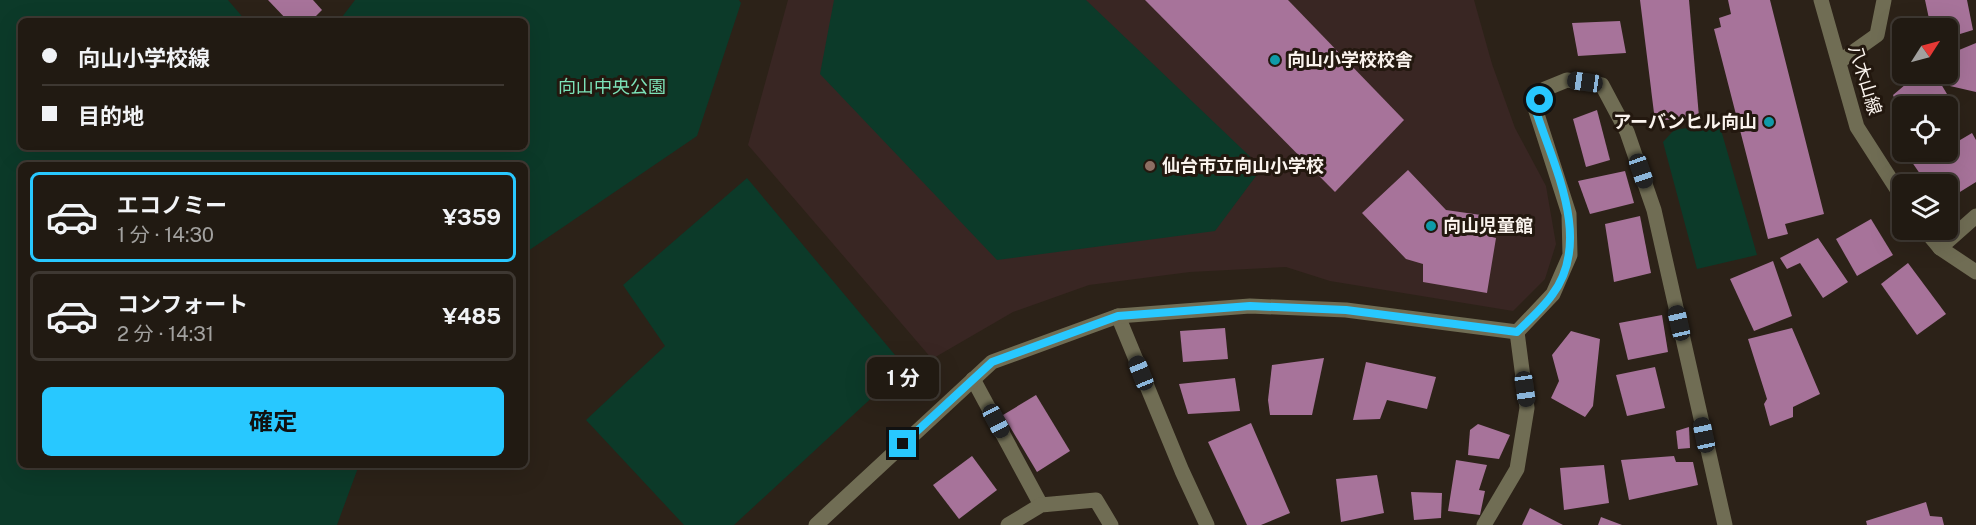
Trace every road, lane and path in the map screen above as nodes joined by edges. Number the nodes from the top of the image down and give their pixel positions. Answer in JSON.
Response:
{"nodes":[{"id":1,"x":1821,"y":0,"type":"edge"},
{"id":2,"x":1884,"y":0,"type":"edge"},
{"id":3,"x":1839,"y":62,"type":"junction"},
{"id":4,"x":1892,"y":181,"type":"edge"},
{"id":5,"x":1976,"y":216,"type":"edge"},
{"id":6,"x":1933,"y":240,"type":"edge"},
{"id":7,"x":1940,"y":248,"type":"junction"},
{"id":8,"x":1976,"y":272,"type":"edge"},
{"id":9,"x":1118,"y":316,"type":"junction"},
{"id":10,"x":1517,"y":332,"type":"junction"},
{"id":11,"x":973,"y":379,"type":"junction"},
{"id":12,"x":1041,"y":505,"type":"junction"},
{"id":13,"x":816,"y":525,"type":"edge"},
{"id":14,"x":1008,"y":525,"type":"edge"},
{"id":15,"x":1111,"y":525,"type":"edge"},
{"id":16,"x":1207,"y":525,"type":"edge"},
{"id":17,"x":1484,"y":525,"type":"edge"},
{"id":18,"x":1725,"y":525,"type":"edge"}],
"edges":[{"from":1,"to":3,"type":"street","name":"八木山線"},
{"from":2,"to":3,"type":"street"},
{"from":3,"to":4,"type":"street","name":"八木山線"},
{"from":5,"to":7,"type":"street"},
{"from":6,"to":7,"type":"street"},
{"from":7,"to":8,"type":"street"},
{"from":9,"to":10,"type":"street"},
{"from":9,"to":11,"type":"street"},
{"from":9,"to":16,"type":"street"},
{"from":10,"to":17,"type":"street"},
{"from":10,"to":18,"type":"street"},
{"from":11,"to":12,"type":"street"},
{"from":11,"to":13,"type":"street"},
{"from":12,"to":14,"type":"street"},
{"from":12,"to":15,"type":"street"}]}
